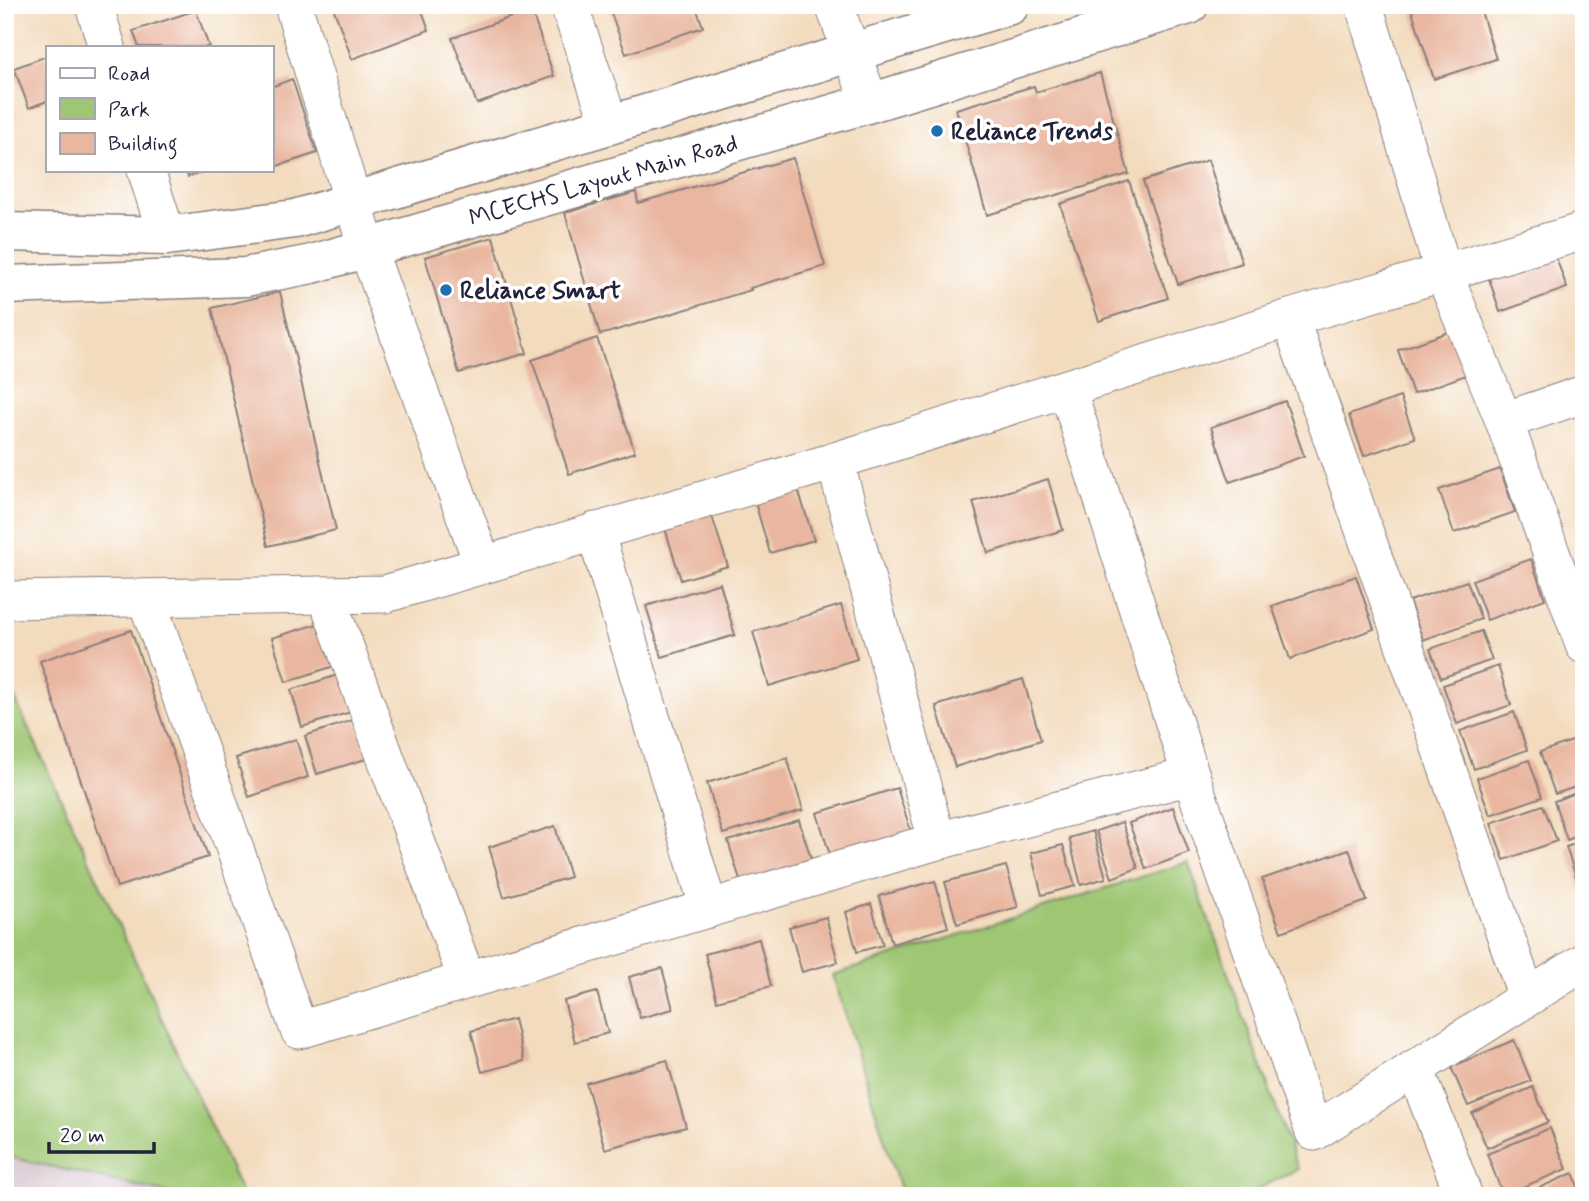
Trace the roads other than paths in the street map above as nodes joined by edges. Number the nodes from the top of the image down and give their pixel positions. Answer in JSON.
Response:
{"nodes":[{"id":1,"x":94,"y":5,"type":"edge"},
{"id":2,"x":293,"y":5,"type":"edge"},
{"id":3,"x":569,"y":5,"type":"edge"},
{"id":4,"x":834,"y":5,"type":"edge"},
{"id":5,"x":1010,"y":5,"type":"edge"},
{"id":6,"x":1189,"y":5,"type":"edge"},
{"id":7,"x":1364,"y":5,"type":"edge"},
{"id":8,"x":107,"y":46,"type":"edge"},
{"id":9,"x":850,"y":55,"type":"junction"},
{"id":10,"x":870,"y":103,"type":"junction"},
{"id":11,"x":610,"y":125,"type":"junction"},
{"id":12,"x":147,"y":172,"type":"edge"},
{"id":13,"x":353,"y":203,"type":"junction"},
{"id":14,"x":1584,"y":231,"type":"edge"},
{"id":15,"x":5,"y":232,"type":"edge"},
{"id":16,"x":167,"y":236,"type":"junction"},
{"id":17,"x":366,"y":248,"type":"junction"},
{"id":18,"x":1444,"y":274,"type":"junction"},
{"id":19,"x":5,"y":285,"type":"edge"},
{"id":20,"x":1290,"y":318,"type":"junction"},
{"id":21,"x":1067,"y":388,"type":"junction"},
{"id":22,"x":1584,"y":394,"type":"edge"},
{"id":23,"x":1504,"y":421,"type":"junction"},
{"id":24,"x":835,"y":461,"type":"junction"},
{"id":25,"x":594,"y":531,"type":"junction"},
{"id":26,"x":483,"y":565,"type":"junction"},
{"id":27,"x":326,"y":595,"type":"junction"},
{"id":28,"x":146,"y":598,"type":"junction"},
{"id":29,"x":5,"y":600,"type":"edge"},
{"id":30,"x":1584,"y":645,"type":"edge"},
{"id":31,"x":1191,"y":776,"type":"junction"},
{"id":32,"x":937,"y":841,"type":"junction"},
{"id":33,"x":709,"y":909,"type":"junction"},
{"id":34,"x":1584,"y":962,"type":"edge"},
{"id":35,"x":467,"y":980,"type":"junction"},
{"id":36,"x":1527,"y":997,"type":"junction"},
{"id":37,"x":1415,"y":1068,"type":"junction"},
{"id":38,"x":1464,"y":1196,"type":"edge"}],
"edges":[{"from":1,"to":8,"type":"street"},
{"from":2,"to":13,"type":"street"},
{"from":3,"to":11,"type":"street"},
{"from":4,"to":9,"type":"street"},
{"from":5,"to":9,"type":"main road","name":"MCECHS Layout Main Road"},
{"from":6,"to":10,"type":"main road","name":"MCECHS Layout Main Road"},
{"from":7,"to":18,"type":"street"},
{"from":9,"to":10,"type":"street"},
{"from":9,"to":11,"type":"main road","name":"MCECHS Layout Main Road"},
{"from":10,"to":17,"type":"main road","name":"MCECHS Layout Main Road"},
{"from":11,"to":13,"type":"main road","name":"MCECHS Layout Main Road"},
{"from":12,"to":16,"type":"street"},
{"from":13,"to":16,"type":"main road","name":"MCECHS Layout Main Road"},
{"from":13,"to":17,"type":"street"},
{"from":14,"to":18,"type":"street"},
{"from":15,"to":16,"type":"main road","name":"MCECHS Layout Main Road"},
{"from":17,"to":19,"type":"main road","name":"MCECHS Layout Main Road"},
{"from":17,"to":26,"type":"street"},
{"from":18,"to":20,"type":"street"},
{"from":18,"to":23,"type":"street"},
{"from":20,"to":21,"type":"street"},
{"from":20,"to":36,"type":"street"},
{"from":21,"to":24,"type":"street"},
{"from":21,"to":31,"type":"street"},
{"from":22,"to":23,"type":"street"},
{"from":23,"to":30,"type":"street"},
{"from":24,"to":25,"type":"street"},
{"from":24,"to":32,"type":"street"},
{"from":25,"to":26,"type":"street"},
{"from":25,"to":33,"type":"street"},
{"from":26,"to":27,"type":"street"},
{"from":27,"to":28,"type":"street"},
{"from":27,"to":35,"type":"street"},
{"from":28,"to":29,"type":"street"},
{"from":28,"to":35,"type":"street"},
{"from":31,"to":32,"type":"street"},
{"from":31,"to":37,"type":"street"},
{"from":32,"to":33,"type":"street"},
{"from":33,"to":35,"type":"street"},
{"from":34,"to":36,"type":"street"},
{"from":36,"to":37,"type":"street"},
{"from":37,"to":38,"type":"street"}]}
